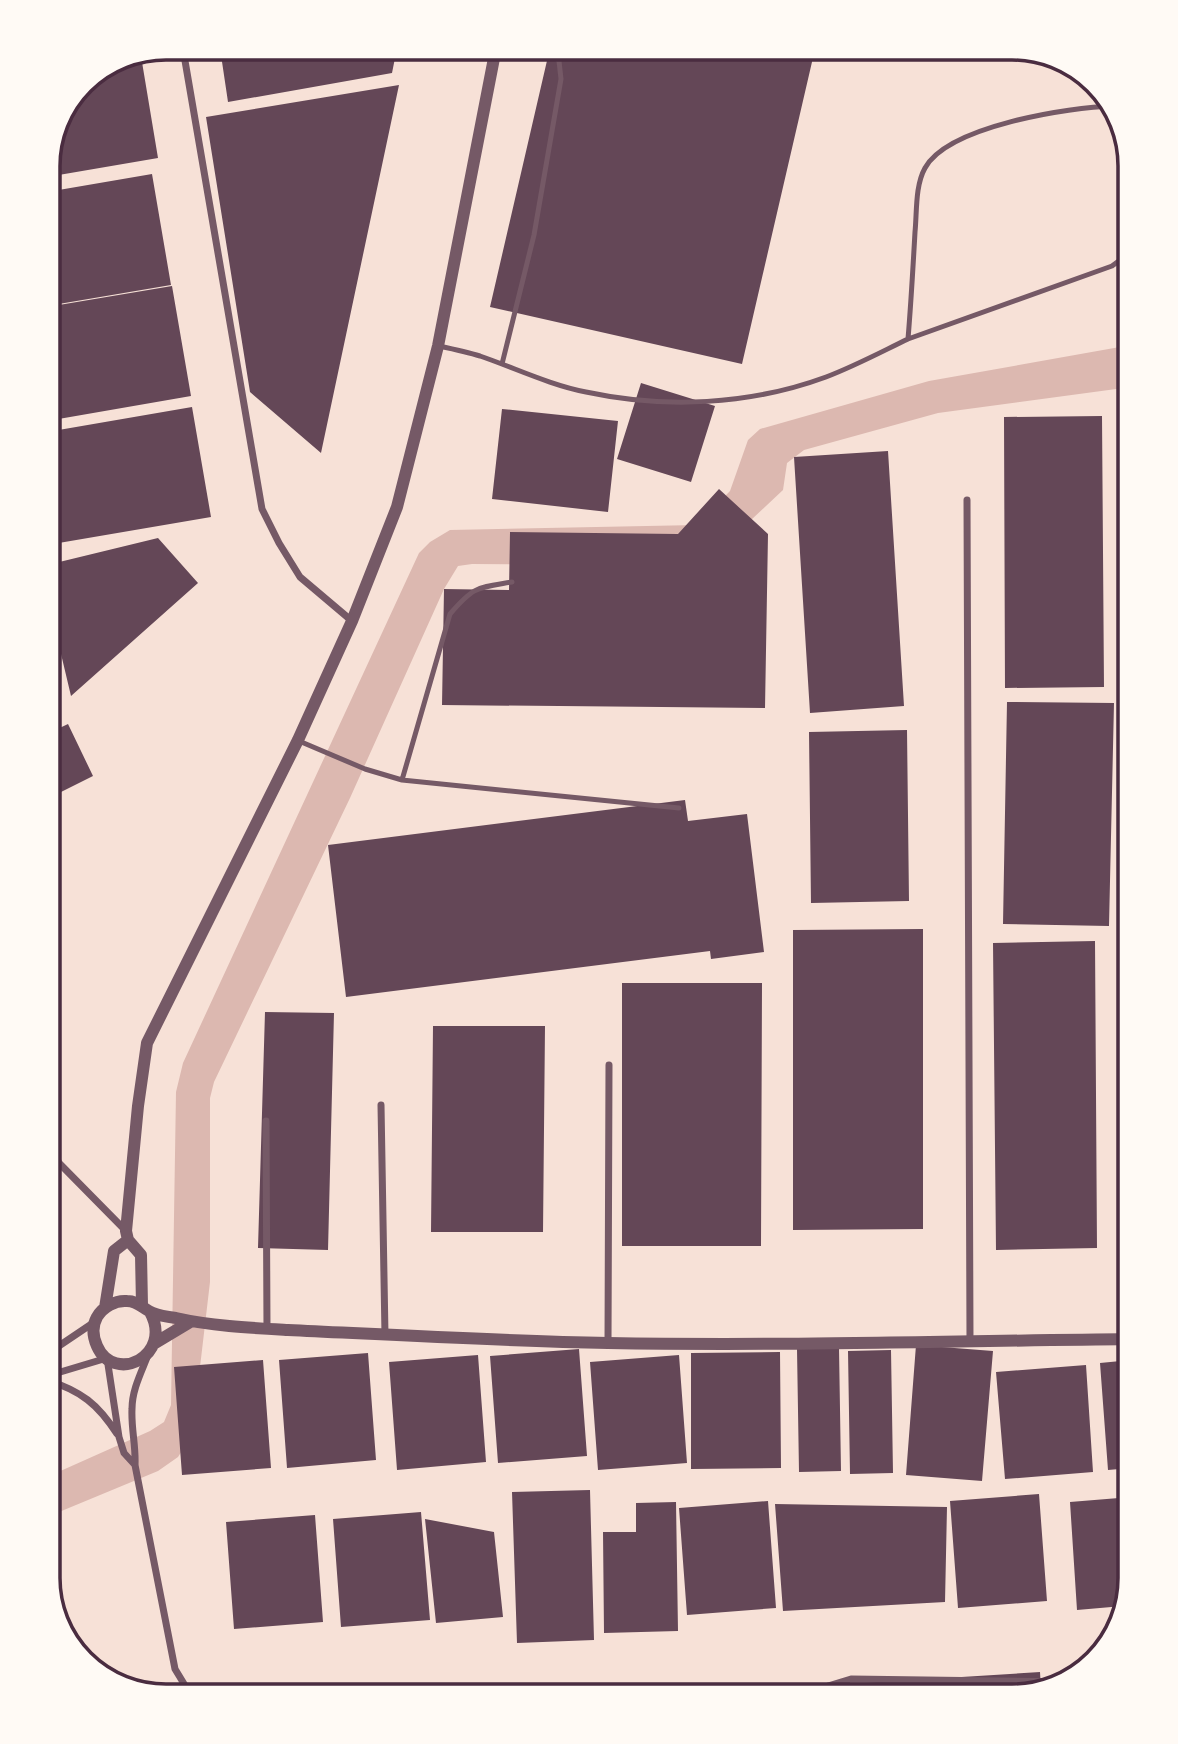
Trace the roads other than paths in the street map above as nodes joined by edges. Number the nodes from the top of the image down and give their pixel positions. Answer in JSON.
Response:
{"nodes":[{"id":1,"x":185,"y":59,"type":"edge"},
{"id":2,"x":494,"y":59,"type":"edge"},
{"id":3,"x":558,"y":59,"type":"edge"},
{"id":4,"x":1101,"y":107,"type":"edge"},
{"id":5,"x":1118,"y":262,"type":"edge"},
{"id":6,"x":908,"y":339,"type":"junction"},
{"id":7,"x":438,"y":346,"type":"junction"},
{"id":8,"x":502,"y":364,"type":"junction"},
{"id":9,"x":967,"y":500,"type":"dead end"},
{"id":10,"x":512,"y":582,"type":"dead end"},
{"id":11,"x":352,"y":621,"type":"junction"},
{"id":12,"x":298,"y":740,"type":"junction"},
{"id":13,"x":402,"y":780,"type":"junction"},
{"id":14,"x":679,"y":808,"type":"dead end"},
{"id":15,"x":609,"y":1065,"type":"dead end"},
{"id":16,"x":381,"y":1105,"type":"dead end"},
{"id":17,"x":266,"y":1121,"type":"dead end"},
{"id":18,"x":59,"y":1163,"type":"edge"},
{"id":19,"x":127,"y":1236,"type":"junction"},
{"id":20,"x":105,"y":1308,"type":"junction"},
{"id":21,"x":146,"y":1309,"type":"junction"},
{"id":22,"x":95,"y":1322,"type":"junction"},
{"id":23,"x":190,"y":1322,"type":"junction"},
{"id":24,"x":267,"y":1329,"type":"junction"},
{"id":25,"x":385,"y":1335,"type":"junction"},
{"id":26,"x":1118,"y":1339,"type":"edge"},
{"id":27,"x":971,"y":1341,"type":"junction"},
{"id":28,"x":608,"y":1343,"type":"junction"},
{"id":29,"x":59,"y":1346,"type":"edge"},
{"id":30,"x":152,"y":1348,"type":"junction"},
{"id":31,"x":107,"y":1358,"type":"junction"},
{"id":32,"x":59,"y":1374,"type":"edge"},
{"id":33,"x":59,"y":1384,"type":"edge"},
{"id":34,"x":120,"y":1437,"type":"junction"},
{"id":35,"x":135,"y":1465,"type":"junction"},
{"id":36,"x":1037,"y":1682,"type":"edge"},
{"id":37,"x":184,"y":1684,"type":"edge"},
{"id":38,"x":834,"y":1684,"type":"edge"}],
"edges":[{"from":1,"to":11,"type":"street"},
{"from":2,"to":7,"type":"street"},
{"from":3,"to":8,"type":"lane"},
{"from":4,"to":6,"type":"lane"},
{"from":5,"to":6,"type":"lane"},
{"from":6,"to":8,"type":"lane"},
{"from":7,"to":8,"type":"lane"},
{"from":7,"to":11,"type":"street"},
{"from":9,"to":27,"type":"street"},
{"from":10,"to":13,"type":"lane"},
{"from":11,"to":12,"type":"street"},
{"from":12,"to":13,"type":"lane"},
{"from":12,"to":19,"type":"street"},
{"from":13,"to":14,"type":"lane"},
{"from":15,"to":28,"type":"street"},
{"from":16,"to":25,"type":"street"},
{"from":17,"to":24,"type":"street"},
{"from":18,"to":19,"type":"street"},
{"from":19,"to":20,"type":"street"},
{"from":19,"to":21,"type":"street"},
{"from":20,"to":21,"type":"street"},
{"from":20,"to":22,"type":"street"},
{"from":21,"to":23,"type":"street"},
{"from":21,"to":30,"type":"street"},
{"from":22,"to":29,"type":"street"},
{"from":22,"to":31,"type":"street"},
{"from":23,"to":24,"type":"street"},
{"from":23,"to":30,"type":"street"},
{"from":24,"to":25,"type":"street"},
{"from":25,"to":28,"type":"street"},
{"from":26,"to":27,"type":"street"},
{"from":27,"to":28,"type":"street"},
{"from":30,"to":31,"type":"street"},
{"from":30,"to":35,"type":"street"},
{"from":31,"to":32,"type":"street"},
{"from":31,"to":34,"type":"street"},
{"from":33,"to":34,"type":"street"},
{"from":34,"to":35,"type":"street"},
{"from":35,"to":37,"type":"street"},
{"from":36,"to":38,"type":"street"}]}
